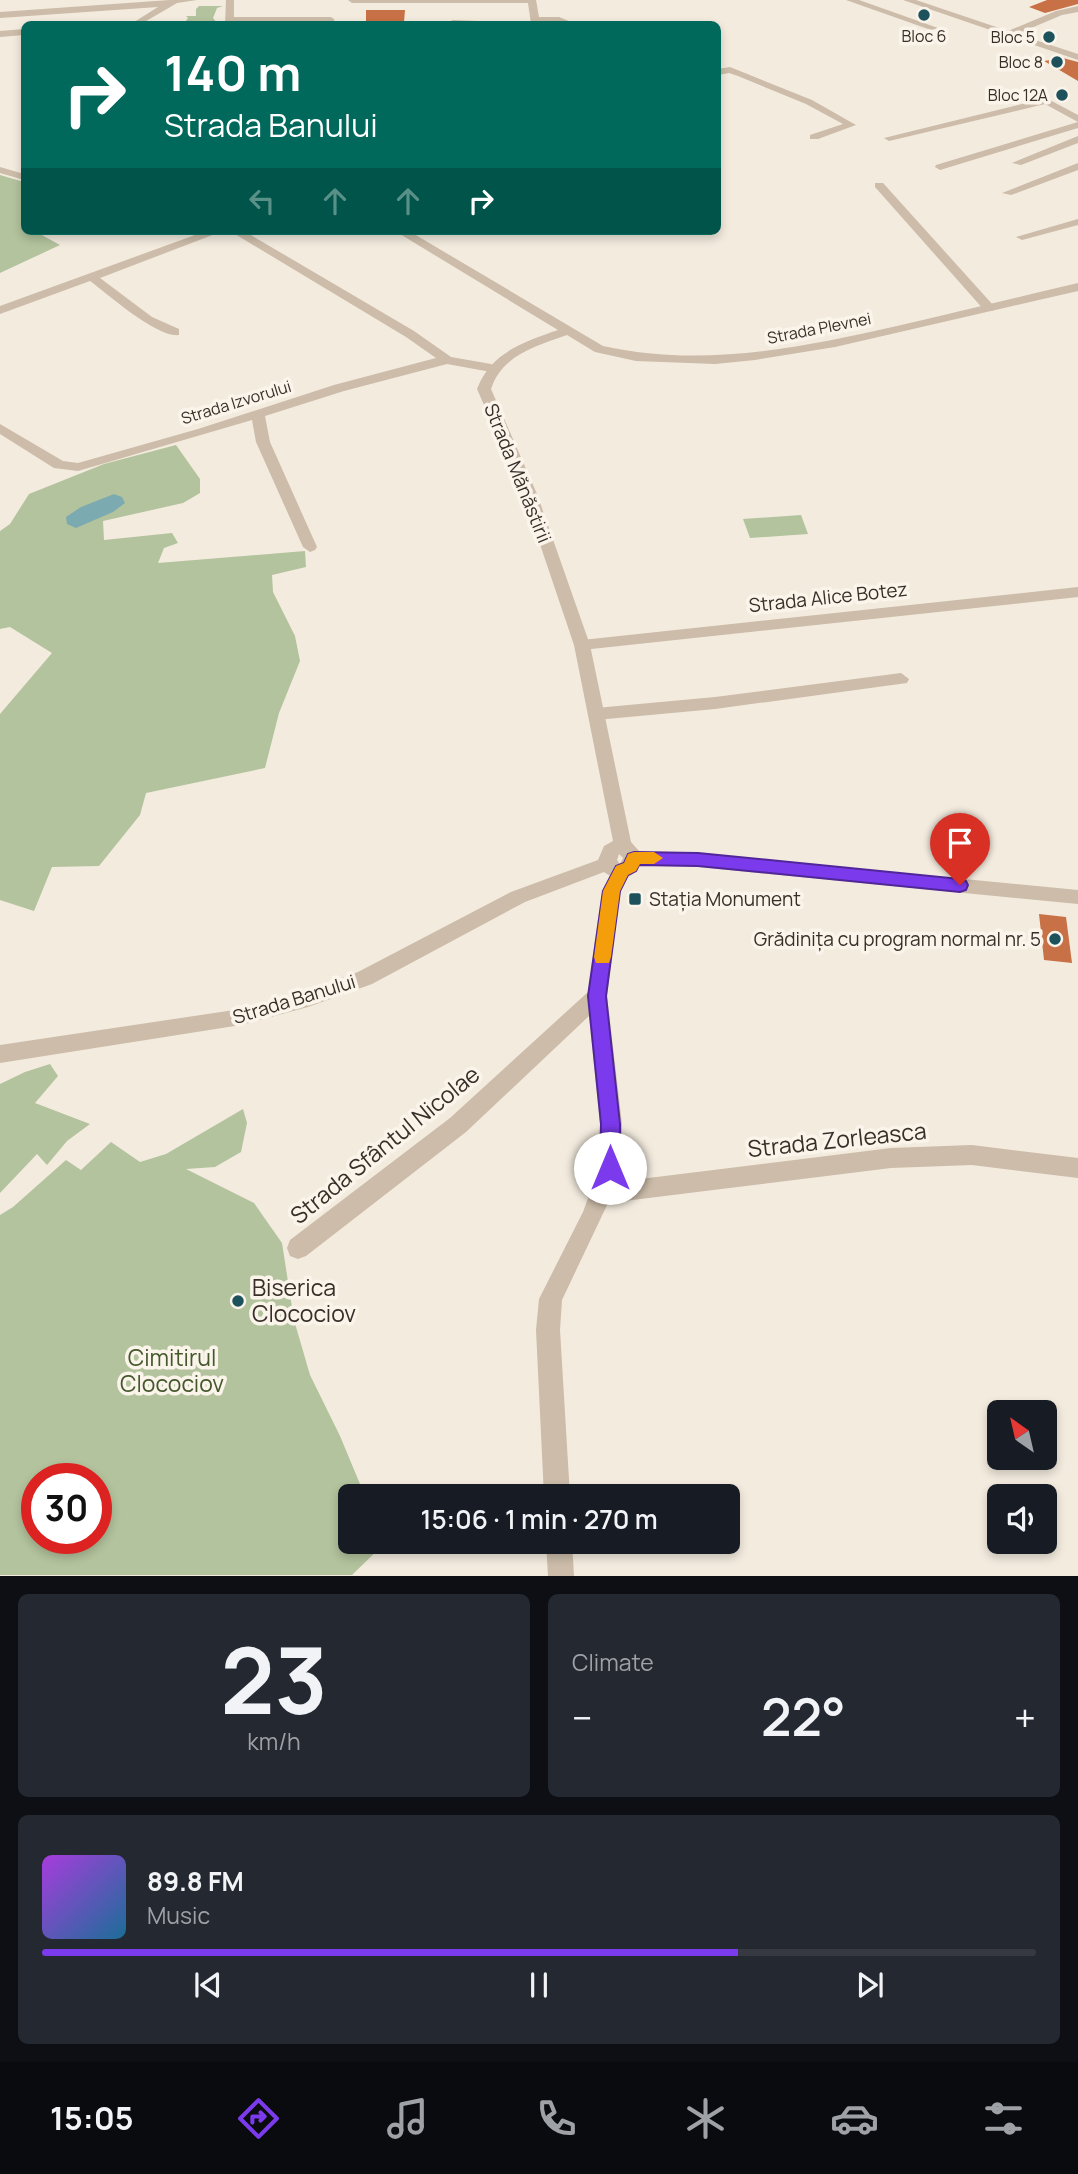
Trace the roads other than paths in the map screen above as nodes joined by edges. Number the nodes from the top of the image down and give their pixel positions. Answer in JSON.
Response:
{"nodes":[{"id":1,"x":193,"y":0,"type":"edge"},
{"id":2,"x":230,"y":0,"type":"edge"},
{"id":3,"x":532,"y":0,"type":"edge"},
{"id":4,"x":850,"y":0,"type":"edge"},
{"id":5,"x":907,"y":0,"type":"edge"},
{"id":6,"x":174,"y":2,"type":"edge"},
{"id":7,"x":384,"y":3,"type":"edge"},
{"id":8,"x":350,"y":4,"type":"edge"},
{"id":9,"x":407,"y":7,"type":"dead end"},
{"id":10,"x":336,"y":8,"type":"dead end"},
{"id":11,"x":1078,"y":9,"type":"edge"},
{"id":12,"x":0,"y":15,"type":"edge"},
{"id":13,"x":140,"y":21,"type":"edge"},
{"id":14,"x":229,"y":21,"type":"edge"},
{"id":15,"x":330,"y":21,"type":"edge"},
{"id":16,"x":535,"y":21,"type":"edge"},
{"id":17,"x":934,"y":28,"type":"dead end"},
{"id":18,"x":21,"y":32,"type":"edge"},
{"id":19,"x":1010,"y":33,"type":"junction"},
{"id":20,"x":0,"y":34,"type":"edge"},
{"id":21,"x":1078,"y":57,"type":"edge"},
{"id":22,"x":721,"y":72,"type":"edge"},
{"id":23,"x":1078,"y":119,"type":"edge"},
{"id":24,"x":1078,"y":125,"type":"edge"},
{"id":25,"x":814,"y":136,"type":"dead end"},
{"id":26,"x":889,"y":138,"type":"dead end"},
{"id":27,"x":1078,"y":139,"type":"edge"},
{"id":28,"x":1017,"y":163,"type":"dead end"},
{"id":29,"x":1078,"y":166,"type":"edge"},
{"id":30,"x":940,"y":167,"type":"dead end"},
{"id":31,"x":0,"y":170,"type":"edge"},
{"id":32,"x":21,"y":176,"type":"edge"},
{"id":33,"x":879,"y":186,"type":"dead end"},
{"id":34,"x":1007,"y":193,"type":"dead end"},
{"id":35,"x":1078,"y":222,"type":"edge"},
{"id":36,"x":206,"y":235,"type":"edge"},
{"id":37,"x":243,"y":235,"type":"edge"},
{"id":38,"x":408,"y":235,"type":"edge"},
{"id":39,"x":1023,"y":237,"type":"dead end"},
{"id":40,"x":92,"y":277,"type":"junction"},
{"id":41,"x":1078,"y":287,"type":"edge"},
{"id":42,"x":989,"y":308,"type":"junction"},
{"id":43,"x":0,"y":310,"type":"edge"},
{"id":44,"x":567,"y":331,"type":"junction"},
{"id":45,"x":175,"y":332,"type":"dead end"},
{"id":46,"x":447,"y":360,"type":"junction"},
{"id":47,"x":491,"y":368,"type":"junction"},
{"id":48,"x":258,"y":416,"type":"junction"},
{"id":49,"x":0,"y":428,"type":"edge"},
{"id":50,"x":310,"y":547,"type":"dead end"},
{"id":51,"x":1078,"y":592,"type":"edge"},
{"id":52,"x":582,"y":645,"type":"junction"},
{"id":53,"x":901,"y":679,"type":"dead end"},
{"id":54,"x":596,"y":714,"type":"junction"},
{"id":55,"x":621,"y":860,"type":"junction"},
{"id":56,"x":1078,"y":897,"type":"edge"},
{"id":57,"x":597,"y":996,"type":"junction"},
{"id":58,"x":0,"y":1054,"type":"edge"},
{"id":59,"x":1078,"y":1168,"type":"edge"},
{"id":60,"x":601,"y":1194,"type":"junction"},
{"id":61,"x":298,"y":1248,"type":"dead end"},
{"id":62,"x":555,"y":1484,"type":"edge"},
{"id":63,"x":560,"y":1554,"type":"edge"},
{"id":64,"x":561,"y":1576,"type":"edge"}],
"edges":[{"from":1,"to":6,"type":"street"},
{"from":2,"to":14,"type":"street"},
{"from":3,"to":7,"type":"street"},
{"from":3,"to":16,"type":"street"},
{"from":4,"to":17,"type":"street"},
{"from":5,"to":19,"type":"street"},
{"from":6,"to":12,"type":"street"},
{"from":6,"to":13,"type":"street"},
{"from":7,"to":8,"type":"street"},
{"from":7,"to":9,"type":"street"},
{"from":10,"to":15,"type":"street"},
{"from":11,"to":19,"type":"street"},
{"from":18,"to":20,"type":"street"},
{"from":19,"to":21,"type":"street"},
{"from":22,"to":25,"type":"street"},
{"from":23,"to":26,"type":"street"},
{"from":24,"to":30,"type":"street"},
{"from":27,"to":28,"type":"street"},
{"from":29,"to":34,"type":"street"},
{"from":31,"to":32,"type":"street"},
{"from":33,"to":42,"type":"street"},
{"from":35,"to":39,"type":"street"},
{"from":36,"to":40,"type":"street"},
{"from":37,"to":46,"type":"street"},
{"from":38,"to":44,"type":"street"},
{"from":40,"to":43,"type":"street"},
{"from":40,"to":45,"type":"street"},
{"from":41,"to":42,"type":"street","name":"Strada Plevnei"},
{"from":42,"to":44,"type":"street","name":"Strada Plevnei"},
{"from":44,"to":47,"type":"street"},
{"from":46,"to":47,"type":"street","name":"Strada Izvorului"},
{"from":46,"to":48,"type":"street","name":"Strada Izvorului"},
{"from":47,"to":52,"type":"street","name":"Strada Mănăstirii"},
{"from":48,"to":49,"type":"street","name":"Strada Izvorului"},
{"from":48,"to":50,"type":"street"},
{"from":51,"to":52,"type":"street","name":"Strada Alice Botez"},
{"from":52,"to":54,"type":"street","name":"Strada Mănăstirii"},
{"from":53,"to":54,"type":"street"},
{"from":54,"to":55,"type":"street","name":"Strada Mănăstirii"},
{"from":55,"to":56,"type":"street","name":"Strada Banului"},
{"from":55,"to":57,"type":"street"},
{"from":55,"to":58,"type":"street","name":"Strada Banului"},
{"from":57,"to":60,"type":"street"},
{"from":57,"to":61,"type":"street","name":"Strada Sfântul Nicolae"},
{"from":59,"to":60,"type":"street","name":"Strada Zorleasca"},
{"from":60,"to":62,"type":"street"},
{"from":63,"to":64,"type":"street"}]}
